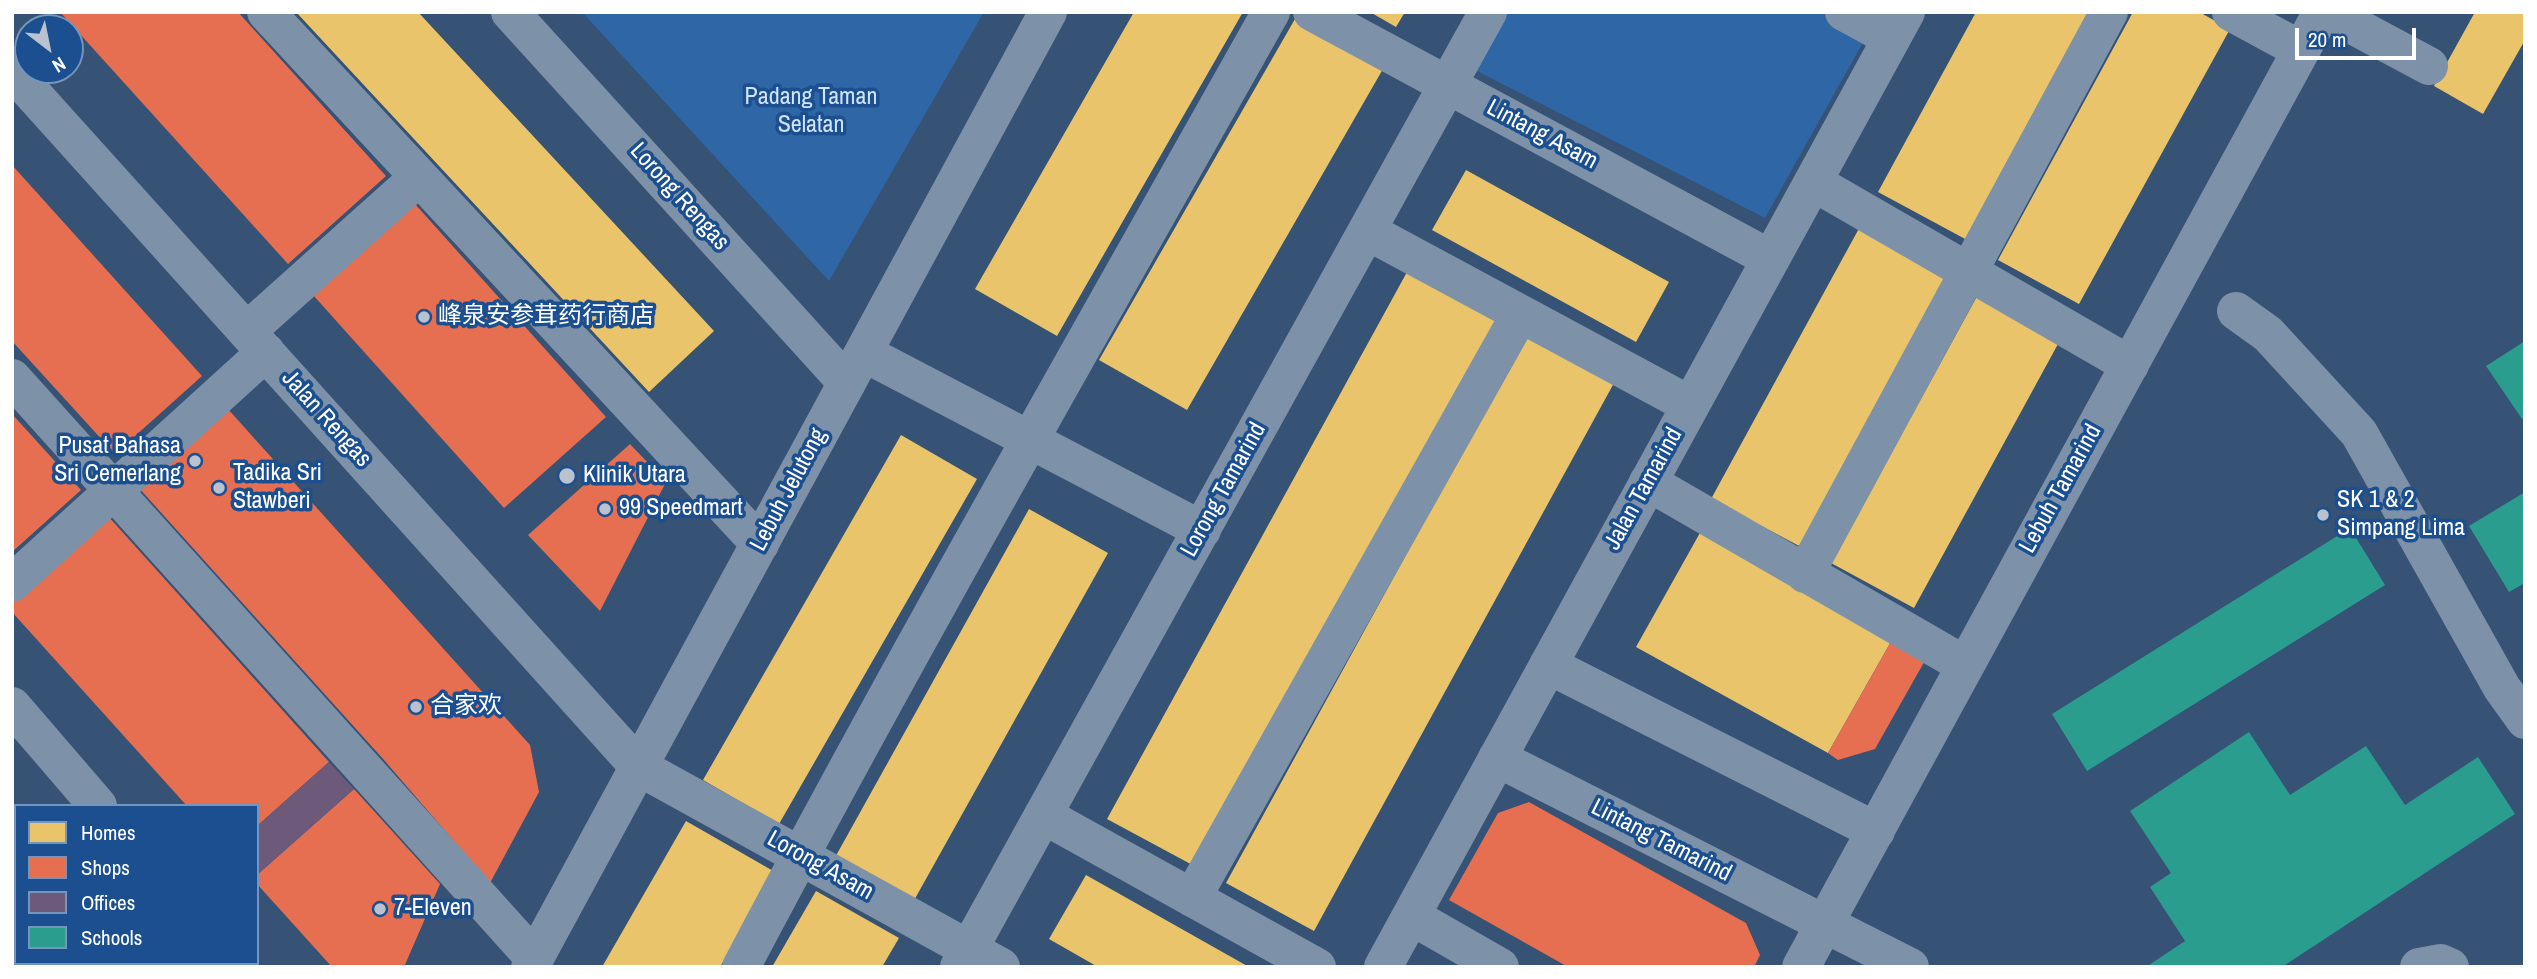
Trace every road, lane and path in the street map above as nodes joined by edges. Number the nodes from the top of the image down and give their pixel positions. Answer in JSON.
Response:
{"nodes":[{"id":1,"x":266,"y":12,"type":"edge"},
{"id":2,"x":510,"y":12,"type":"edge"},
{"id":3,"x":1048,"y":12,"type":"edge"},
{"id":4,"x":1271,"y":12,"type":"edge"},
{"id":5,"x":1312,"y":12,"type":"edge"},
{"id":6,"x":1488,"y":12,"type":"edge"},
{"id":7,"x":1844,"y":12,"type":"edge"},
{"id":8,"x":2109,"y":12,"type":"edge"},
{"id":9,"x":2231,"y":12,"type":"edge"},
{"id":10,"x":2322,"y":12,"type":"edge"},
{"id":11,"x":2328,"y":12,"type":"edge"},
{"id":12,"x":1899,"y":25,"type":"edge"},
{"id":13,"x":2301,"y":50,"type":"junction"},
{"id":14,"x":2429,"y":66,"type":"dead end"},
{"id":15,"x":12,"y":71,"type":"edge"},
{"id":16,"x":1448,"y":85,"type":"junction"},
{"id":17,"x":419,"y":177,"type":"junction"},
{"id":18,"x":1813,"y":182,"type":"junction"},
{"id":19,"x":1367,"y":231,"type":"junction"},
{"id":20,"x":1771,"y":259,"type":"junction"},
{"id":21,"x":1967,"y":271,"type":"junction"},
{"id":22,"x":2236,"y":311,"type":"dead end"},
{"id":23,"x":1520,"y":314,"type":"junction"},
{"id":24,"x":256,"y":342,"type":"junction"},
{"id":25,"x":2130,"y":365,"type":"junction"},
{"id":26,"x":855,"y":368,"type":"junction"},
{"id":27,"x":12,"y":378,"type":"edge"},
{"id":28,"x":1690,"y":405,"type":"junction"},
{"id":29,"x":1030,"y":440,"type":"junction"},
{"id":30,"x":1648,"y":482,"type":"junction"},
{"id":31,"x":115,"y":490,"type":"junction"},
{"id":32,"x":1202,"y":530,"type":"junction"},
{"id":33,"x":760,"y":544,"type":"junction"},
{"id":34,"x":1805,"y":574,"type":"junction"},
{"id":35,"x":12,"y":583,"type":"edge"},
{"id":36,"x":1548,"y":665,"type":"junction"},
{"id":37,"x":1965,"y":665,"type":"junction"},
{"id":38,"x":12,"y":706,"type":"edge"},
{"id":39,"x":2525,"y":720,"type":"edge"},
{"id":40,"x":1497,"y":758,"type":"junction"},
{"id":41,"x":639,"y":767,"type":"junction"},
{"id":42,"x":96,"y":804,"type":"edge"},
{"id":43,"x":1043,"y":815,"type":"junction"},
{"id":44,"x":1876,"y":831,"type":"junction"},
{"id":45,"x":800,"y":855,"type":"junction"},
{"id":46,"x":1192,"y":898,"type":"junction"},
{"id":47,"x":1411,"y":916,"type":"junction"},
{"id":48,"x":1825,"y":924,"type":"junction"},
{"id":49,"x":977,"y":961,"type":"edge"},
{"id":50,"x":532,"y":963,"type":"edge"},
{"id":51,"x":741,"y":967,"type":"edge"},
{"id":52,"x":1317,"y":967,"type":"edge"},
{"id":53,"x":1383,"y":967,"type":"edge"},
{"id":54,"x":1500,"y":967,"type":"edge"},
{"id":55,"x":1801,"y":967,"type":"edge"},
{"id":56,"x":1910,"y":967,"type":"edge"},
{"id":57,"x":2419,"y":967,"type":"edge"},
{"id":58,"x":2450,"y":967,"type":"edge"}],
"edges":[{"from":1,"to":17,"type":"street"},
{"from":2,"to":26,"type":"street","name":"Lorong Rengas"},
{"from":3,"to":26,"type":"street","name":"Lebuh Jelutong"},
{"from":4,"to":29,"type":"street"},
{"from":5,"to":16,"type":"street","name":"Lintang Asam"},
{"from":6,"to":16,"type":"street","name":"Lorong Tamarind"},
{"from":7,"to":12,"type":"street"},
{"from":8,"to":21,"type":"street"},
{"from":9,"to":13,"type":"street"},
{"from":10,"to":13,"type":"street","name":"Lebuh Tamarind"},
{"from":11,"to":14,"type":"street"},
{"from":12,"to":18,"type":"street","name":"Jalan Tamarind"},
{"from":13,"to":25,"type":"street","name":"Lebuh Tamarind"},
{"from":15,"to":24,"type":"street","name":"Jalan Rengas"},
{"from":16,"to":19,"type":"street","name":"Lorong Tamarind"},
{"from":16,"to":20,"type":"street","name":"Lintang Asam"},
{"from":17,"to":24,"type":"street"},
{"from":17,"to":33,"type":"street"},
{"from":18,"to":20,"type":"street","name":"Jalan Tamarind"},
{"from":18,"to":21,"type":"street"},
{"from":19,"to":23,"type":"street"},
{"from":19,"to":32,"type":"street","name":"Lorong Tamarind"},
{"from":20,"to":28,"type":"street","name":"Jalan Tamarind"},
{"from":21,"to":25,"type":"street"},
{"from":21,"to":34,"type":"street"},
{"from":22,"to":39,"type":"street"},
{"from":23,"to":28,"type":"street"},
{"from":23,"to":46,"type":"street"},
{"from":24,"to":31,"type":"street"},
{"from":24,"to":41,"type":"street","name":"Jalan Rengas"},
{"from":25,"to":37,"type":"street","name":"Lebuh Tamarind"},
{"from":26,"to":29,"type":"street"},
{"from":26,"to":33,"type":"street","name":"Lebuh Jelutong"},
{"from":27,"to":31,"type":"street"},
{"from":28,"to":30,"type":"street","name":"Jalan Tamarind"},
{"from":29,"to":32,"type":"street"},
{"from":29,"to":45,"type":"street"},
{"from":30,"to":34,"type":"street"},
{"from":30,"to":36,"type":"street","name":"Jalan Tamarind"},
{"from":31,"to":35,"type":"street"},
{"from":31,"to":50,"type":"street"},
{"from":32,"to":43,"type":"street","name":"Lorong Tamarind"},
{"from":33,"to":41,"type":"street","name":"Lebuh Jelutong"},
{"from":34,"to":37,"type":"street"},
{"from":36,"to":40,"type":"street","name":"Jalan Tamarind"},
{"from":36,"to":44,"type":"street"},
{"from":37,"to":44,"type":"street","name":"Lebuh Tamarind"},
{"from":38,"to":42,"type":"street"},
{"from":40,"to":47,"type":"street","name":"Jalan Tamarind"},
{"from":40,"to":48,"type":"street","name":"Lintang Tamarind"},
{"from":41,"to":45,"type":"street","name":"Lorong Asam"},
{"from":41,"to":50,"type":"street","name":"Lebuh Jelutong"},
{"from":43,"to":46,"type":"street"},
{"from":43,"to":49,"type":"street","name":"Lorong Tamarind"},
{"from":44,"to":48,"type":"street","name":"Lebuh Tamarind"},
{"from":45,"to":49,"type":"street","name":"Lorong Asam"},
{"from":45,"to":51,"type":"street"},
{"from":46,"to":52,"type":"street"},
{"from":47,"to":53,"type":"street","name":"Jalan Tamarind"},
{"from":47,"to":54,"type":"street"},
{"from":48,"to":55,"type":"street","name":"Lebuh Tamarind"},
{"from":48,"to":56,"type":"street","name":"Lintang Tamarind"},
{"from":57,"to":58,"type":"street"}]}
